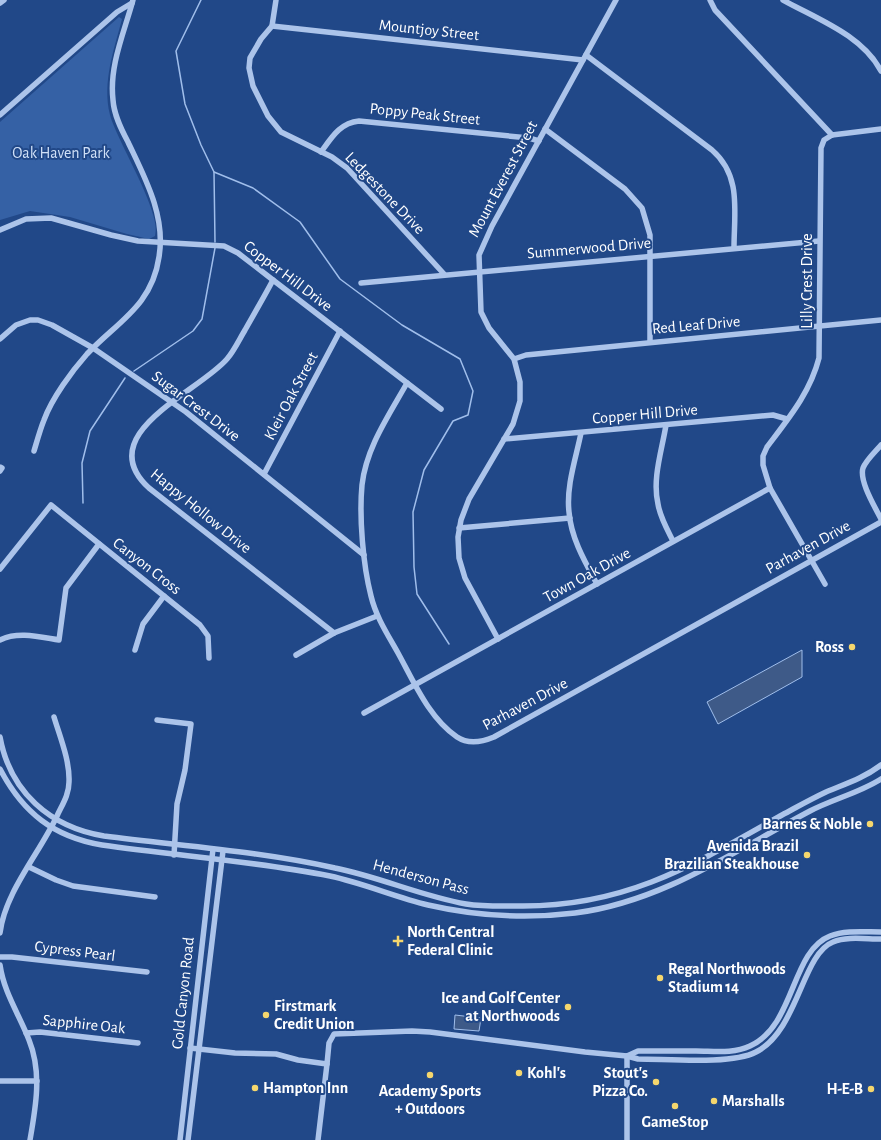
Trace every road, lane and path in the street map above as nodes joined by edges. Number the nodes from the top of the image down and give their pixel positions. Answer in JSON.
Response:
{"nodes":[{"id":1,"x":4,"y":0,"type":"edge"},
{"id":2,"x":276,"y":0,"type":"edge"},
{"id":3,"x":616,"y":0,"type":"edge"},
{"id":4,"x":710,"y":0,"type":"edge"},
{"id":5,"x":783,"y":0,"type":"edge"},
{"id":6,"x":132,"y":1,"type":"edge"},
{"id":7,"x":0,"y":3,"type":"edge"},
{"id":8,"x":272,"y":26,"type":"junction"},
{"id":9,"x":584,"y":58,"type":"junction"},
{"id":10,"x":881,"y":71,"type":"edge"},
{"id":11,"x":0,"y":115,"type":"edge"},
{"id":12,"x":545,"y":129,"type":"junction"},
{"id":13,"x":881,"y":129,"type":"edge"},
{"id":14,"x":832,"y":135,"type":"junction"},
{"id":15,"x":539,"y":140,"type":"junction"},
{"id":16,"x":321,"y":152,"type":"junction"},
{"id":17,"x":0,"y":230,"type":"edge"},
{"id":18,"x":820,"y":241,"type":"junction"},
{"id":19,"x":159,"y":243,"type":"junction"},
{"id":20,"x":734,"y":248,"type":"junction"},
{"id":21,"x":650,"y":256,"type":"junction"},
{"id":22,"x":480,"y":271,"type":"junction"},
{"id":23,"x":444,"y":274,"type":"junction"},
{"id":24,"x":274,"y":280,"type":"junction"},
{"id":25,"x":362,"y":283,"type":"dead end"},
{"id":26,"x":881,"y":320,"type":"edge"},
{"id":27,"x":820,"y":326,"type":"junction"},
{"id":28,"x":340,"y":331,"type":"junction"},
{"id":29,"x":0,"y":339,"type":"edge"},
{"id":30,"x":650,"y":342,"type":"junction"},
{"id":31,"x":93,"y":348,"type":"junction"},
{"id":32,"x":514,"y":359,"type":"junction"},
{"id":33,"x":407,"y":383,"type":"junction"},
{"id":34,"x":171,"y":401,"type":"junction"},
{"id":35,"x":441,"y":409,"type":"dead end"},
{"id":36,"x":788,"y":419,"type":"junction"},
{"id":37,"x":666,"y":425,"type":"junction"},
{"id":38,"x":581,"y":433,"type":"junction"},
{"id":39,"x":504,"y":439,"type":"junction"},
{"id":40,"x":881,"y":445,"type":"edge"},
{"id":41,"x":34,"y":451,"type":"dead end"},
{"id":42,"x":264,"y":474,"type":"junction"},
{"id":43,"x":770,"y":488,"type":"junction"},
{"id":44,"x":570,"y":518,"type":"junction"},
{"id":45,"x":881,"y":518,"type":"edge"},
{"id":46,"x":881,"y":522,"type":"edge"},
{"id":47,"x":459,"y":528,"type":"junction"},
{"id":48,"x":673,"y":541,"type":"junction"},
{"id":49,"x":99,"y":544,"type":"junction"},
{"id":50,"x":364,"y":555,"type":"junction"},
{"id":51,"x":812,"y":560,"type":"junction"},
{"id":52,"x":0,"y":569,"type":"edge"},
{"id":53,"x":597,"y":584,"type":"junction"},
{"id":54,"x":825,"y":584,"type":"dead end"},
{"id":55,"x":164,"y":596,"type":"junction"},
{"id":56,"x":377,"y":616,"type":"junction"},
{"id":57,"x":334,"y":633,"type":"junction"},
{"id":58,"x":498,"y":639,"type":"junction"},
{"id":59,"x":0,"y":640,"type":"edge"},
{"id":60,"x":135,"y":650,"type":"dead end"},
{"id":61,"x":296,"y":655,"type":"dead end"},
{"id":62,"x":209,"y":658,"type":"dead end"},
{"id":63,"x":416,"y":685,"type":"junction"},
{"id":64,"x":364,"y":713,"type":"dead end"},
{"id":65,"x":54,"y":717,"type":"dead end"},
{"id":66,"x":157,"y":720,"type":"dead end"},
{"id":67,"x":0,"y":737,"type":"edge"},
{"id":68,"x":881,"y":766,"type":"edge"},
{"id":69,"x":0,"y":770,"type":"edge"},
{"id":70,"x":881,"y":779,"type":"edge"},
{"id":71,"x":56,"y":820,"type":"junction"},
{"id":72,"x":52,"y":828,"type":"junction"},
{"id":73,"x":751,"y":832,"type":"junction"},
{"id":74,"x":756,"y":841,"type":"junction"},
{"id":75,"x":174,"y":845,"type":"junction"},
{"id":76,"x":212,"y":849,"type":"junction"},
{"id":77,"x":223,"y":851,"type":"junction"},
{"id":78,"x":174,"y":855,"type":"junction"},
{"id":79,"x":211,"y":860,"type":"junction"},
{"id":80,"x":221,"y":861,"type":"junction"},
{"id":81,"x":29,"y":867,"type":"junction"},
{"id":82,"x":667,"y":877,"type":"junction"},
{"id":83,"x":671,"y":886,"type":"junction"},
{"id":84,"x":155,"y":897,"type":"dead end"},
{"id":85,"x":571,"y":904,"type":"junction"},
{"id":86,"x":575,"y":913,"type":"junction"},
{"id":87,"x":1,"y":919,"type":"edge"},
{"id":88,"x":881,"y":932,"type":"edge"},
{"id":89,"x":0,"y":933,"type":"edge"},
{"id":90,"x":881,"y":939,"type":"edge"},
{"id":91,"x":0,"y":957,"type":"edge"},
{"id":92,"x":0,"y":965,"type":"edge"},
{"id":93,"x":148,"y":972,"type":"dead end"},
{"id":94,"x":794,"y":986,"type":"junction"},
{"id":95,"x":801,"y":988,"type":"junction"},
{"id":96,"x":3,"y":989,"type":"edge"},
{"id":97,"x":26,"y":1033,"type":"junction"},
{"id":98,"x":138,"y":1043,"type":"dead end"},
{"id":99,"x":190,"y":1048,"type":"junction"},
{"id":100,"x":198,"y":1049,"type":"junction"},
{"id":101,"x":695,"y":1051,"type":"junction"},
{"id":102,"x":627,"y":1056,"type":"junction"},
{"id":103,"x":695,"y":1059,"type":"junction"},
{"id":104,"x":327,"y":1064,"type":"junction"},
{"id":105,"x":0,"y":1080,"type":"edge"},
{"id":106,"x":37,"y":1081,"type":"junction"},
{"id":107,"x":319,"y":1139,"type":"edge"},
{"id":108,"x":30,"y":1140,"type":"edge"},
{"id":109,"x":180,"y":1140,"type":"edge"},
{"id":110,"x":188,"y":1140,"type":"edge"},
{"id":111,"x":627,"y":1140,"type":"edge"}],
"edges":[{"from":1,"to":7,"type":"street"},
{"from":2,"to":8,"type":"street","name":"Ledgestone Drive"},
{"from":3,"to":9,"type":"street","name":"Mount Everest Street"},
{"from":4,"to":14,"type":"street"},
{"from":5,"to":10,"type":"street"},
{"from":6,"to":11,"type":"street"},
{"from":6,"to":19,"type":"street"},
{"from":8,"to":9,"type":"street","name":"Mountjoy Street"},
{"from":8,"to":16,"type":"street","name":"Ledgestone Drive"},
{"from":9,"to":12,"type":"street","name":"Mount Everest Street"},
{"from":9,"to":20,"type":"street"},
{"from":12,"to":15,"type":"street","name":"Mount Everest Street"},
{"from":12,"to":21,"type":"street"},
{"from":13,"to":14,"type":"street"},
{"from":14,"to":18,"type":"street","name":"Lilly Crest Drive"},
{"from":15,"to":16,"type":"street","name":"Poppy Peak Street"},
{"from":15,"to":22,"type":"street","name":"Mount Everest Street"},
{"from":16,"to":23,"type":"street","name":"Ledgestone Drive"},
{"from":17,"to":19,"type":"street","name":"Copper Hill Drive"},
{"from":18,"to":20,"type":"street","name":"Summerwood Drive"},
{"from":18,"to":27,"type":"street","name":"Lilly Crest Drive"},
{"from":19,"to":24,"type":"street","name":"Copper Hill Drive"},
{"from":19,"to":31,"type":"street"},
{"from":20,"to":21,"type":"street","name":"Summerwood Drive"},
{"from":21,"to":22,"type":"street","name":"Summerwood Drive"},
{"from":21,"to":30,"type":"street"},
{"from":22,"to":23,"type":"street","name":"Summerwood Drive"},
{"from":22,"to":32,"type":"street","name":"Mount Everest Street"},
{"from":23,"to":25,"type":"street","name":"Summerwood Drive"},
{"from":24,"to":28,"type":"street","name":"Copper Hill Drive"},
{"from":24,"to":34,"type":"street","name":"Happy Hollow Drive"},
{"from":26,"to":27,"type":"street","name":"Red Leaf Drive"},
{"from":27,"to":30,"type":"street","name":"Red Leaf Drive"},
{"from":27,"to":36,"type":"street","name":"Lilly Crest Drive"},
{"from":28,"to":33,"type":"street","name":"Copper Hill Drive"},
{"from":28,"to":42,"type":"street","name":"Kleir Oak Street"},
{"from":29,"to":31,"type":"street","name":"Sugar Crest Drive"},
{"from":30,"to":32,"type":"street","name":"Red Leaf Drive"},
{"from":31,"to":34,"type":"street","name":"Sugar Crest Drive"},
{"from":31,"to":41,"type":"street"},
{"from":32,"to":39,"type":"street","name":"Mount Everest Street"},
{"from":33,"to":35,"type":"street","name":"Copper Hill Drive"},
{"from":33,"to":50,"type":"street","name":"Parhaven Drive"},
{"from":34,"to":42,"type":"street","name":"Sugar Crest Drive"},
{"from":34,"to":57,"type":"street","name":"Happy Hollow Drive"},
{"from":36,"to":37,"type":"street","name":"Copper Hill Drive"},
{"from":36,"to":43,"type":"street","name":"Lilly Crest Drive"},
{"from":37,"to":38,"type":"street","name":"Copper Hill Drive"},
{"from":37,"to":48,"type":"street"},
{"from":38,"to":39,"type":"street","name":"Copper Hill Drive"},
{"from":38,"to":44,"type":"street"},
{"from":39,"to":47,"type":"street","name":"Mount Everest Street"},
{"from":40,"to":45,"type":"street"},
{"from":42,"to":50,"type":"street","name":"Sugar Crest Drive"},
{"from":43,"to":48,"type":"street","name":"Town Oak Drive"},
{"from":43,"to":51,"type":"street","name":"Lilly Crest Drive"},
{"from":44,"to":47,"type":"street"},
{"from":44,"to":53,"type":"street"},
{"from":46,"to":51,"type":"street","name":"Parhaven Drive"},
{"from":47,"to":58,"type":"street","name":"Mount Everest Street"},
{"from":48,"to":53,"type":"street","name":"Town Oak Drive"},
{"from":49,"to":52,"type":"street","name":"Canyon Cross"},
{"from":49,"to":55,"type":"street","name":"Canyon Cross"},
{"from":49,"to":59,"type":"street"},
{"from":50,"to":56,"type":"street","name":"Parhaven Drive"},
{"from":51,"to":54,"type":"street","name":"Lilly Crest Drive"},
{"from":51,"to":63,"type":"street","name":"Parhaven Drive"},
{"from":53,"to":58,"type":"street","name":"Town Oak Drive"},
{"from":55,"to":60,"type":"street"},
{"from":55,"to":62,"type":"street","name":"Canyon Cross"},
{"from":56,"to":57,"type":"street"},
{"from":56,"to":63,"type":"street","name":"Parhaven Drive"},
{"from":57,"to":61,"type":"street"},
{"from":58,"to":63,"type":"street","name":"Town Oak Drive"},
{"from":63,"to":64,"type":"street","name":"Town Oak Drive"},
{"from":65,"to":71,"type":"street"},
{"from":66,"to":75,"type":"street"},
{"from":67,"to":71,"type":"street","name":"Henderson Pass"},
{"from":68,"to":73,"type":"street","name":"Henderson Pass"},
{"from":69,"to":72,"type":"street","name":"Henderson Pass"},
{"from":70,"to":74,"type":"street","name":"Henderson Pass"},
{"from":71,"to":72,"type":"street"},
{"from":71,"to":75,"type":"street","name":"Henderson Pass"},
{"from":72,"to":78,"type":"street","name":"Henderson Pass"},
{"from":72,"to":81,"type":"street"},
{"from":73,"to":74,"type":"street"},
{"from":73,"to":82,"type":"street","name":"Henderson Pass"},
{"from":74,"to":83,"type":"street","name":"Henderson Pass"},
{"from":75,"to":76,"type":"street","name":"Henderson Pass"},
{"from":75,"to":78,"type":"street"},
{"from":76,"to":77,"type":"street","name":"Henderson Pass"},
{"from":76,"to":79,"type":"street","name":"Gold Canyon Road"},
{"from":77,"to":80,"type":"street","name":"Gold Canyon Road"},
{"from":77,"to":85,"type":"street","name":"Henderson Pass"},
{"from":78,"to":79,"type":"street","name":"Henderson Pass"},
{"from":79,"to":80,"type":"street","name":"Henderson Pass"},
{"from":79,"to":99,"type":"street","name":"Gold Canyon Road"},
{"from":80,"to":86,"type":"street","name":"Henderson Pass"},
{"from":80,"to":100,"type":"street","name":"Gold Canyon Road"},
{"from":81,"to":84,"type":"street"},
{"from":81,"to":87,"type":"street"},
{"from":82,"to":83,"type":"street"},
{"from":82,"to":85,"type":"street","name":"Henderson Pass"},
{"from":83,"to":86,"type":"street","name":"Henderson Pass"},
{"from":85,"to":86,"type":"street"},
{"from":87,"to":89,"type":"street"},
{"from":88,"to":94,"type":"street"},
{"from":90,"to":95,"type":"street"},
{"from":91,"to":93,"type":"street","name":"Cypress Pearl"},
{"from":92,"to":96,"type":"street"},
{"from":94,"to":95,"type":"street"},
{"from":94,"to":101,"type":"street"},
{"from":95,"to":103,"type":"street"},
{"from":96,"to":97,"type":"street"},
{"from":97,"to":98,"type":"street","name":"Sapphire Oak"},
{"from":97,"to":106,"type":"street"},
{"from":99,"to":100,"type":"street"},
{"from":99,"to":109,"type":"street","name":"Gold Canyon Road"},
{"from":100,"to":104,"type":"street"},
{"from":100,"to":110,"type":"street","name":"Gold Canyon Road"},
{"from":101,"to":102,"type":"street"},
{"from":101,"to":103,"type":"street"},
{"from":102,"to":103,"type":"street"},
{"from":102,"to":104,"type":"street"},
{"from":102,"to":111,"type":"street"},
{"from":104,"to":107,"type":"street"},
{"from":105,"to":106,"type":"street"},
{"from":106,"to":108,"type":"street"}]}
